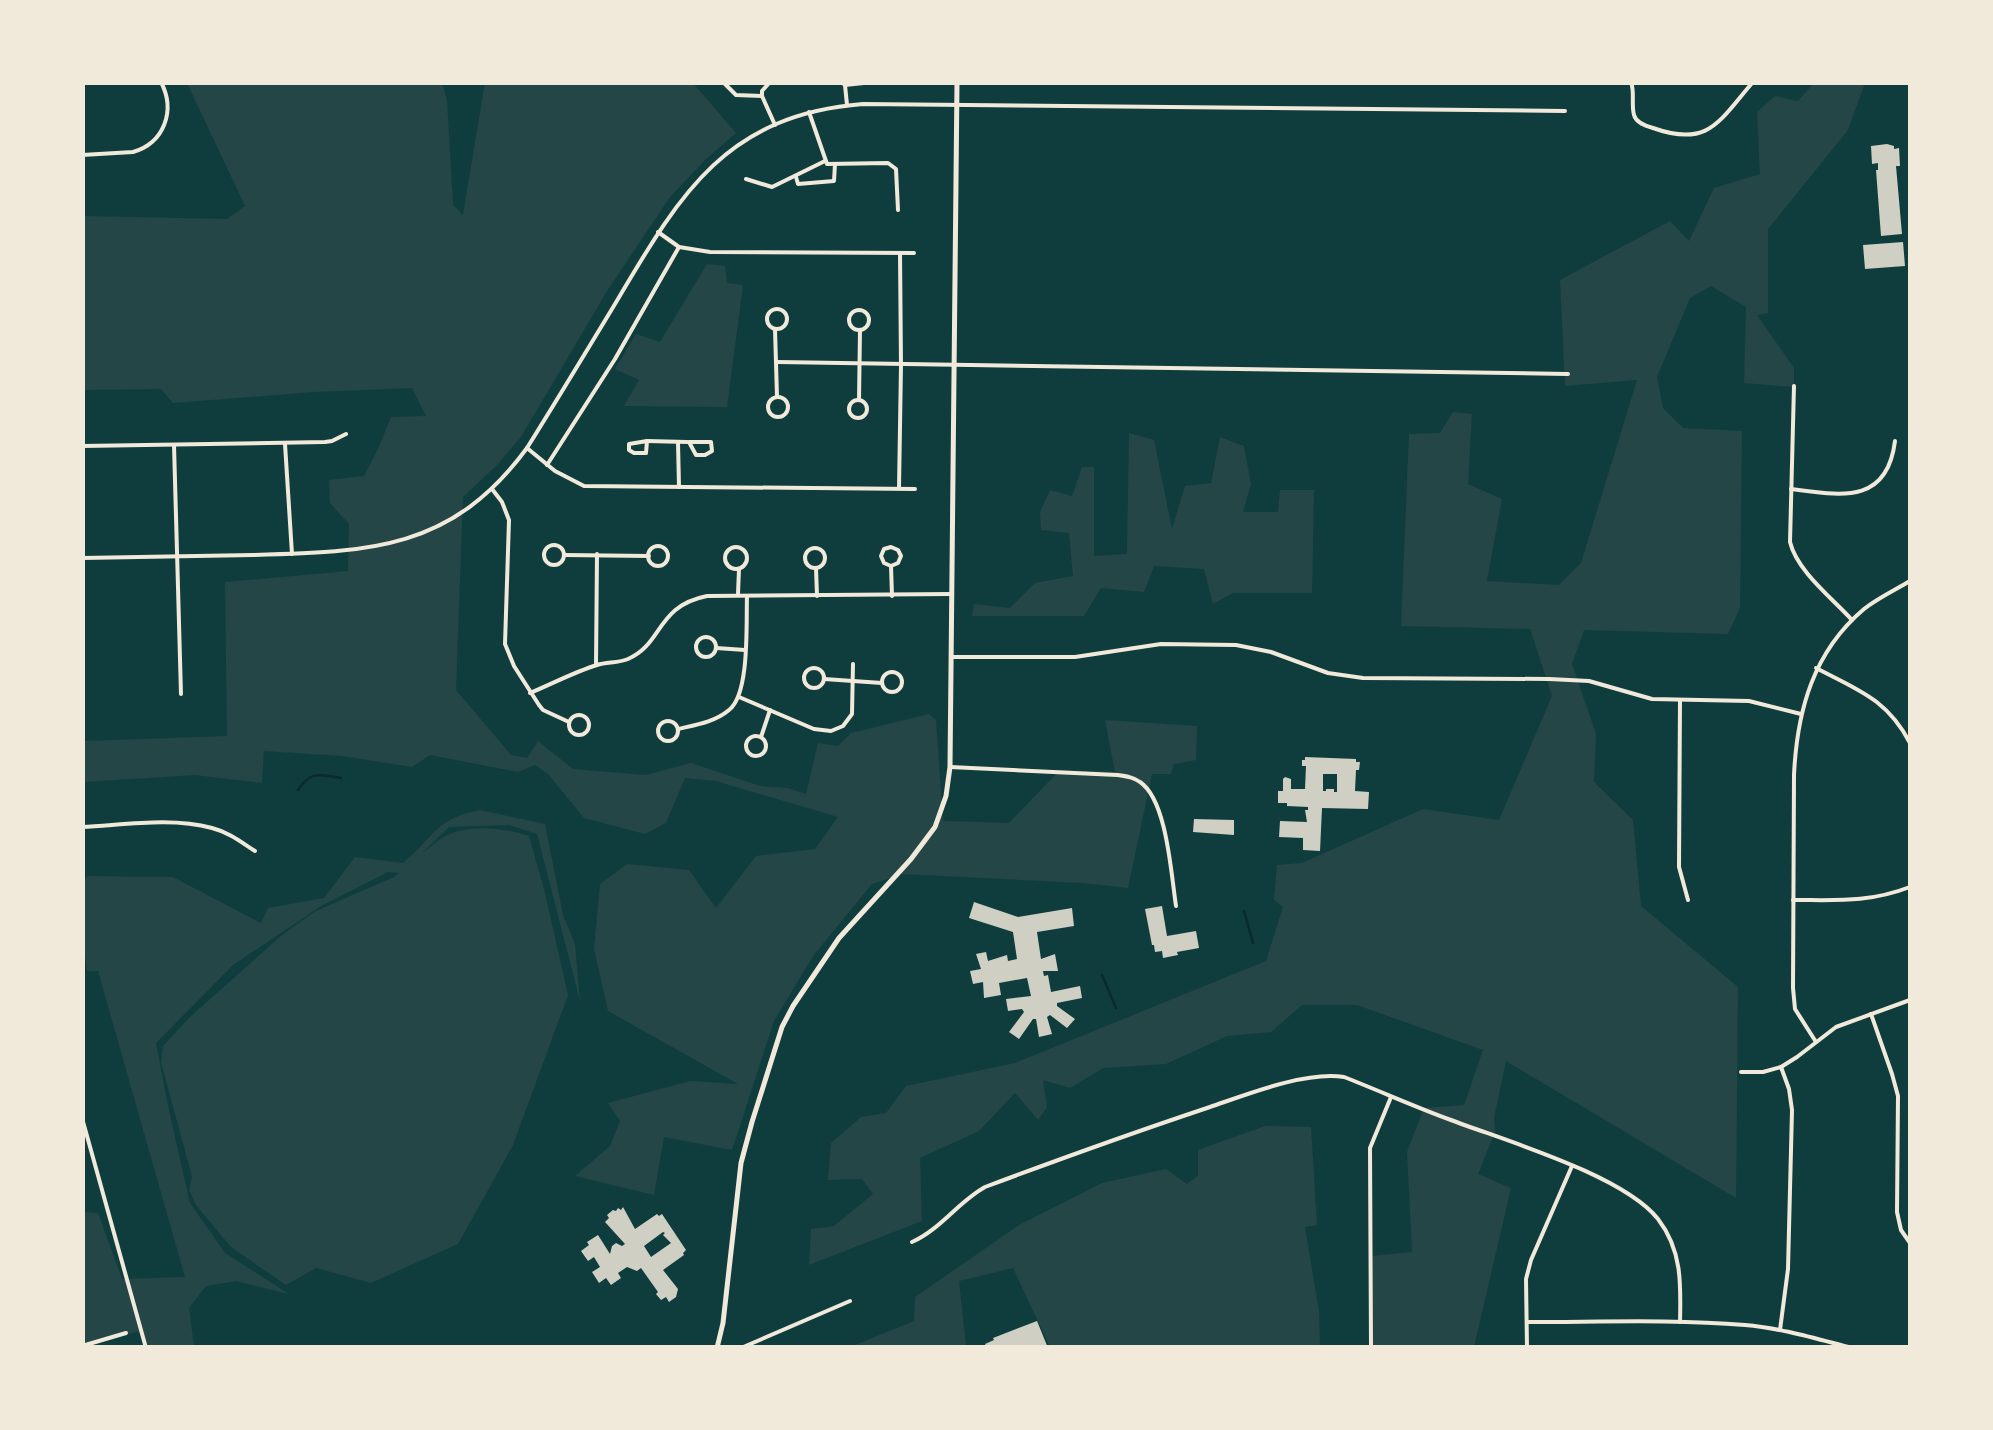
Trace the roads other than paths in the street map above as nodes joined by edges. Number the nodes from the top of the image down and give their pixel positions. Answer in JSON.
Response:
{"nodes":[{"id":1,"x":161,"y":82,"type":"edge"},
{"id":2,"x":770,"y":82,"type":"edge"},
{"id":3,"x":873,"y":82,"type":"edge"},
{"id":4,"x":957,"y":82,"type":"edge"},
{"id":5,"x":1631,"y":82,"type":"edge"},
{"id":6,"x":1752,"y":82,"type":"edge"},
{"id":7,"x":726,"y":84,"type":"edge"},
{"id":8,"x":843,"y":84,"type":"edge"},
{"id":9,"x":762,"y":96,"type":"junction"},
{"id":10,"x":847,"y":105,"type":"junction"},
{"id":11,"x":956,"y":105,"type":"junction"},
{"id":12,"x":809,"y":112,"type":"junction"},
{"id":13,"x":1565,"y":112,"type":"dead end"},
{"id":14,"x":775,"y":124,"type":"junction"},
{"id":15,"x":82,"y":155,"type":"edge"},
{"id":16,"x":825,"y":161,"type":"junction"},
{"id":17,"x":835,"y":164,"type":"junction"},
{"id":18,"x":796,"y":176,"type":"junction"},
{"id":19,"x":746,"y":179,"type":"dead end"},
{"id":20,"x":898,"y":210,"type":"dead end"},
{"id":21,"x":658,"y":232,"type":"junction"},
{"id":22,"x":679,"y":247,"type":"junction"},
{"id":23,"x":900,"y":253,"type":"junction"},
{"id":24,"x":914,"y":253,"type":"dead end"},
{"id":25,"x":776,"y":330,"type":"junction"},
{"id":26,"x":860,"y":330,"type":"dead end"},
{"id":27,"x":777,"y":362,"type":"junction"},
{"id":28,"x":859,"y":363,"type":"junction"},
{"id":29,"x":901,"y":364,"type":"junction"},
{"id":30,"x":954,"y":366,"type":"junction"},
{"id":31,"x":1568,"y":374,"type":"dead end"},
{"id":32,"x":1794,"y":386,"type":"dead end"},
{"id":33,"x":777,"y":396,"type":"junction"},
{"id":34,"x":859,"y":400,"type":"dead end"},
{"id":35,"x":346,"y":434,"type":"dead end"},
{"id":36,"x":647,"y":441,"type":"dead end"},
{"id":37,"x":1895,"y":441,"type":"dead end"},
{"id":38,"x":286,"y":442,"type":"junction"},
{"id":39,"x":678,"y":442,"type":"junction"},
{"id":40,"x":689,"y":442,"type":"junction"},
{"id":41,"x":174,"y":444,"type":"junction"},
{"id":42,"x":82,"y":446,"type":"edge"},
{"id":43,"x":528,"y":448,"type":"junction"},
{"id":44,"x":548,"y":465,"type":"junction"},
{"id":45,"x":679,"y":486,"type":"junction"},
{"id":46,"x":898,"y":488,"type":"junction"},
{"id":47,"x":914,"y":489,"type":"dead end"},
{"id":48,"x":1792,"y":489,"type":"junction"},
{"id":49,"x":492,"y":490,"type":"junction"},
{"id":50,"x":292,"y":554,"type":"junction"},
{"id":51,"x":596,"y":554,"type":"junction"},
{"id":52,"x":564,"y":555,"type":"junction"},
{"id":53,"x":178,"y":556,"type":"junction"},
{"id":54,"x":649,"y":556,"type":"dead end"},
{"id":55,"x":82,"y":558,"type":"edge"},
{"id":56,"x":891,"y":566,"type":"dead end"},
{"id":57,"x":816,"y":568,"type":"junction"},
{"id":58,"x":739,"y":569,"type":"junction"},
{"id":59,"x":1910,"y":582,"type":"edge"},
{"id":60,"x":952,"y":594,"type":"junction"},
{"id":61,"x":738,"y":596,"type":"junction"},
{"id":62,"x":747,"y":596,"type":"junction"},
{"id":63,"x":817,"y":596,"type":"junction"},
{"id":64,"x":892,"y":596,"type":"junction"},
{"id":65,"x":1852,"y":620,"type":"junction"},
{"id":66,"x":716,"y":648,"type":"dead end"},
{"id":67,"x":745,"y":650,"type":"junction"},
{"id":68,"x":951,"y":656,"type":"junction"},
{"id":69,"x":853,"y":664,"type":"dead end"},
{"id":70,"x":596,"y":665,"type":"junction"},
{"id":71,"x":1816,"y":668,"type":"junction"},
{"id":72,"x":824,"y":679,"type":"dead end"},
{"id":73,"x":853,"y":681,"type":"junction"},
{"id":74,"x":882,"y":682,"type":"dead end"},
{"id":75,"x":530,"y":692,"type":"junction"},
{"id":76,"x":181,"y":694,"type":"dead end"},
{"id":77,"x":739,"y":697,"type":"junction"},
{"id":78,"x":1680,"y":701,"type":"junction"},
{"id":79,"x":770,"y":710,"type":"junction"},
{"id":80,"x":1800,"y":714,"type":"junction"},
{"id":81,"x":569,"y":722,"type":"junction"},
{"id":82,"x":678,"y":729,"type":"junction"},
{"id":83,"x":761,"y":737,"type":"junction"},
{"id":84,"x":1910,"y":743,"type":"edge"},
{"id":85,"x":950,"y":767,"type":"junction"},
{"id":86,"x":82,"y":827,"type":"edge"},
{"id":87,"x":255,"y":851,"type":"dead end"},
{"id":88,"x":1910,"y":888,"type":"edge"},
{"id":89,"x":1688,"y":900,"type":"dead end"},
{"id":90,"x":1793,"y":900,"type":"junction"},
{"id":91,"x":1176,"y":906,"type":"dead end"},
{"id":92,"x":1910,"y":1000,"type":"edge"},
{"id":93,"x":1871,"y":1014,"type":"junction"},
{"id":94,"x":1816,"y":1042,"type":"junction"},
{"id":95,"x":1781,"y":1067,"type":"junction"},
{"id":96,"x":1741,"y":1072,"type":"dead end"},
{"id":97,"x":1391,"y":1096,"type":"junction"},
{"id":98,"x":82,"y":1118,"type":"edge"},
{"id":99,"x":1572,"y":1166,"type":"junction"},
{"id":100,"x":912,"y":1242,"type":"dead end"},
{"id":101,"x":1910,"y":1244,"type":"edge"},
{"id":102,"x":850,"y":1301,"type":"dead end"},
{"id":103,"x":1528,"y":1322,"type":"junction"},
{"id":104,"x":1680,"y":1322,"type":"junction"},
{"id":105,"x":1780,"y":1330,"type":"junction"},
{"id":106,"x":126,"y":1333,"type":"dead end"},
{"id":107,"x":82,"y":1346,"type":"edge"},
{"id":108,"x":717,"y":1347,"type":"edge"},
{"id":109,"x":146,"y":1348,"type":"edge"},
{"id":110,"x":726,"y":1348,"type":"edge"},
{"id":111,"x":741,"y":1348,"type":"edge"},
{"id":112,"x":1371,"y":1348,"type":"edge"},
{"id":113,"x":1528,"y":1348,"type":"edge"},
{"id":114,"x":1852,"y":1348,"type":"edge"}],
"edges":[{"from":1,"to":15,"type":"street"},
{"from":2,"to":9,"type":"street"},
{"from":3,"to":8,"type":"street"},
{"from":4,"to":11,"type":"street"},
{"from":5,"to":6,"type":"street"},
{"from":7,"to":9,"type":"street"},
{"from":8,"to":10,"type":"street"},
{"from":9,"to":14,"type":"street"},
{"from":10,"to":11,"type":"street"},
{"from":10,"to":12,"type":"street"},
{"from":11,"to":13,"type":"street"},
{"from":11,"to":30,"type":"street"},
{"from":12,"to":14,"type":"street"},
{"from":12,"to":16,"type":"street"},
{"from":14,"to":21,"type":"street"},
{"from":16,"to":17,"type":"street"},
{"from":16,"to":18,"type":"street"},
{"from":17,"to":18,"type":"street"},
{"from":17,"to":20,"type":"street"},
{"from":18,"to":19,"type":"street"},
{"from":21,"to":22,"type":"street"},
{"from":21,"to":43,"type":"street"},
{"from":22,"to":23,"type":"street"},
{"from":22,"to":44,"type":"street"},
{"from":23,"to":24,"type":"street"},
{"from":23,"to":29,"type":"street"},
{"from":25,"to":25,"type":"street"},
{"from":25,"to":27,"type":"street"},
{"from":26,"to":28,"type":"street"},
{"from":27,"to":28,"type":"street"},
{"from":27,"to":33,"type":"street"},
{"from":28,"to":29,"type":"street"},
{"from":28,"to":34,"type":"street"},
{"from":29,"to":30,"type":"street"},
{"from":29,"to":46,"type":"street"},
{"from":30,"to":31,"type":"street"},
{"from":30,"to":60,"type":"street"},
{"from":32,"to":48,"type":"street"},
{"from":33,"to":33,"type":"street"},
{"from":35,"to":38,"type":"street"},
{"from":36,"to":39,"type":"street"},
{"from":37,"to":48,"type":"street"},
{"from":38,"to":41,"type":"street"},
{"from":38,"to":50,"type":"street"},
{"from":39,"to":40,"type":"street"},
{"from":39,"to":45,"type":"street"},
{"from":40,"to":40,"type":"street"},
{"from":41,"to":42,"type":"street"},
{"from":41,"to":53,"type":"street"},
{"from":43,"to":44,"type":"street"},
{"from":43,"to":49,"type":"street"},
{"from":44,"to":45,"type":"street"},
{"from":45,"to":46,"type":"street"},
{"from":46,"to":47,"type":"street"},
{"from":48,"to":65,"type":"street"},
{"from":49,"to":50,"type":"street"},
{"from":49,"to":75,"type":"street"},
{"from":50,"to":53,"type":"street"},
{"from":51,"to":52,"type":"street"},
{"from":51,"to":54,"type":"street"},
{"from":51,"to":70,"type":"street"},
{"from":52,"to":52,"type":"street"},
{"from":53,"to":55,"type":"street"},
{"from":53,"to":76,"type":"street"},
{"from":56,"to":64,"type":"street"},
{"from":57,"to":57,"type":"street"},
{"from":57,"to":63,"type":"street"},
{"from":58,"to":58,"type":"street"},
{"from":58,"to":61,"type":"street"},
{"from":59,"to":65,"type":"street"},
{"from":60,"to":64,"type":"street"},
{"from":60,"to":68,"type":"street"},
{"from":61,"to":62,"type":"street"},
{"from":61,"to":70,"type":"street"},
{"from":62,"to":63,"type":"street"},
{"from":62,"to":67,"type":"street"},
{"from":63,"to":64,"type":"street"},
{"from":65,"to":71,"type":"street"},
{"from":66,"to":67,"type":"street"},
{"from":67,"to":77,"type":"street"},
{"from":68,"to":78,"type":"street"},
{"from":68,"to":85,"type":"street"},
{"from":69,"to":73,"type":"street"},
{"from":70,"to":75,"type":"street"},
{"from":71,"to":80,"type":"street"},
{"from":71,"to":84,"type":"street"},
{"from":72,"to":73,"type":"street"},
{"from":73,"to":74,"type":"street"},
{"from":73,"to":79,"type":"street"},
{"from":75,"to":81,"type":"street"},
{"from":77,"to":79,"type":"street"},
{"from":77,"to":82,"type":"street"},
{"from":78,"to":80,"type":"street"},
{"from":78,"to":89,"type":"street"},
{"from":79,"to":83,"type":"street"},
{"from":80,"to":90,"type":"street"},
{"from":81,"to":81,"type":"street"},
{"from":82,"to":82,"type":"street"},
{"from":83,"to":83,"type":"street"},
{"from":85,"to":91,"type":"street"},
{"from":85,"to":108,"type":"street"},
{"from":86,"to":87,"type":"street"},
{"from":88,"to":90,"type":"street"},
{"from":90,"to":94,"type":"street"},
{"from":92,"to":93,"type":"street"},
{"from":93,"to":94,"type":"street"},
{"from":93,"to":101,"type":"street"},
{"from":94,"to":95,"type":"street"},
{"from":95,"to":96,"type":"street"},
{"from":95,"to":105,"type":"street"},
{"from":97,"to":99,"type":"street"},
{"from":97,"to":100,"type":"street"},
{"from":97,"to":112,"type":"street"},
{"from":98,"to":109,"type":"street"},
{"from":99,"to":103,"type":"street"},
{"from":99,"to":104,"type":"street"},
{"from":102,"to":111,"type":"street"},
{"from":103,"to":104,"type":"street"},
{"from":103,"to":113,"type":"street"},
{"from":104,"to":105,"type":"street"},
{"from":105,"to":114,"type":"street"},
{"from":106,"to":107,"type":"street"},
{"from":108,"to":110,"type":"street"}]}
